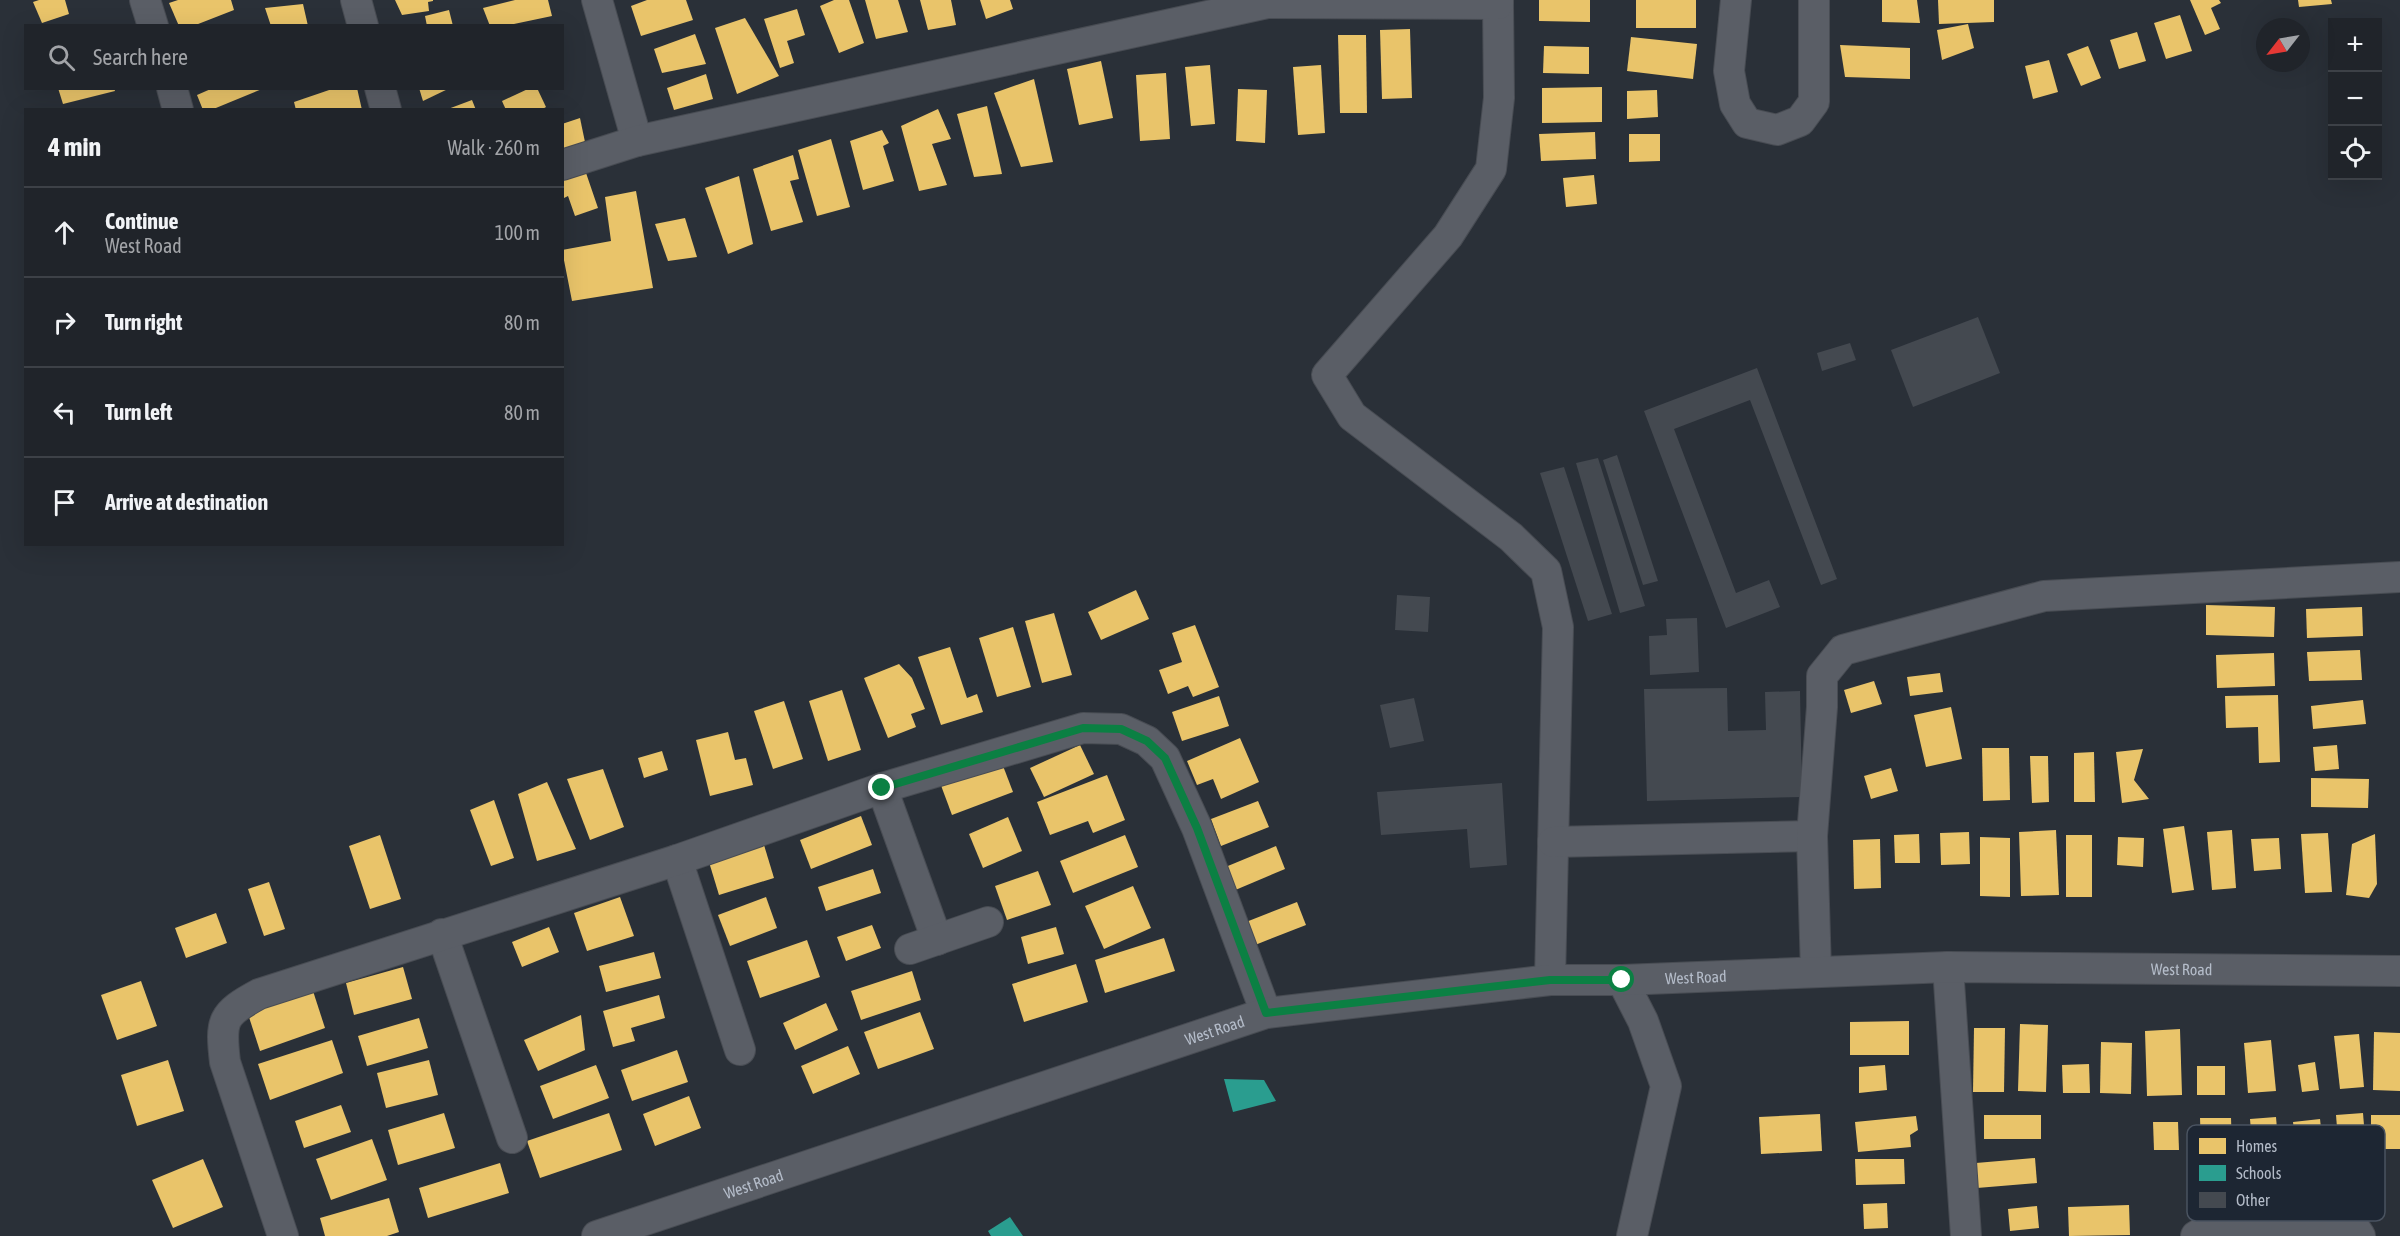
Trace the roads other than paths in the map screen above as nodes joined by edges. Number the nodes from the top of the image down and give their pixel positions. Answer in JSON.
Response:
{"nodes":[{"id":1,"x":145,"y":0,"type":"edge"},
{"id":2,"x":356,"y":0,"type":"edge"},
{"id":3,"x":597,"y":0,"type":"edge"},
{"id":4,"x":1736,"y":0,"type":"edge"},
{"id":5,"x":1814,"y":0,"type":"edge"},
{"id":6,"x":1267,"y":1,"type":"edge"},
{"id":7,"x":1498,"y":2,"type":"edge"},
{"id":8,"x":152,"y":24,"type":"edge"},
{"id":9,"x":362,"y":24,"type":"edge"},
{"id":10,"x":173,"y":90,"type":"edge"},
{"id":11,"x":381,"y":90,"type":"edge"},
{"id":12,"x":177,"y":108,"type":"edge"},
{"id":13,"x":386,"y":108,"type":"edge"},
{"id":14,"x":637,"y":141,"type":"junction"},
{"id":15,"x":564,"y":164,"type":"edge"},
{"id":16,"x":2400,"y":577,"type":"edge"},
{"id":17,"x":882,"y":788,"type":"junction"},
{"id":18,"x":1812,"y":836,"type":"junction"},
{"id":19,"x":1553,"y":842,"type":"junction"},
{"id":20,"x":677,"y":860,"type":"junction"},
{"id":21,"x":988,"y":922,"type":"dead end"},
{"id":22,"x":442,"y":934,"type":"junction"},
{"id":23,"x":1948,"y":967,"type":"junction"},
{"id":24,"x":2400,"y":971,"type":"edge"},
{"id":25,"x":1816,"y":972,"type":"junction"},
{"id":26,"x":1550,"y":980,"type":"junction"},
{"id":27,"x":1622,"y":980,"type":"junction"},
{"id":28,"x":1266,"y":1013,"type":"junction"},
{"id":29,"x":740,"y":1050,"type":"dead end"},
{"id":30,"x":512,"y":1138,"type":"dead end"},
{"id":31,"x":283,"y":1236,"type":"edge"},
{"id":32,"x":597,"y":1236,"type":"edge"},
{"id":33,"x":1632,"y":1236,"type":"edge"},
{"id":34,"x":1966,"y":1236,"type":"edge"},
{"id":35,"x":2196,"y":1236,"type":"edge"},
{"id":36,"x":2360,"y":1236,"type":"edge"}],
"edges":[{"from":1,"to":8,"type":"street"},
{"from":2,"to":9,"type":"street"},
{"from":3,"to":14,"type":"street"},
{"from":4,"to":5,"type":"street"},
{"from":6,"to":7,"type":"street"},
{"from":6,"to":14,"type":"street"},
{"from":7,"to":19,"type":"street"},
{"from":10,"to":12,"type":"street"},
{"from":11,"to":13,"type":"street"},
{"from":14,"to":15,"type":"street"},
{"from":16,"to":18,"type":"street"},
{"from":17,"to":20,"type":"street"},
{"from":17,"to":21,"type":"street"},
{"from":17,"to":28,"type":"street"},
{"from":18,"to":19,"type":"street"},
{"from":18,"to":25,"type":"street"},
{"from":19,"to":26,"type":"street"},
{"from":20,"to":22,"type":"street"},
{"from":20,"to":29,"type":"street"},
{"from":22,"to":30,"type":"street"},
{"from":22,"to":31,"type":"street"},
{"from":23,"to":24,"type":"street","name":"West Road"},
{"from":23,"to":25,"type":"street","name":"West Road"},
{"from":23,"to":34,"type":"street"},
{"from":25,"to":27,"type":"street","name":"West Road"},
{"from":26,"to":27,"type":"street","name":"West Road"},
{"from":26,"to":28,"type":"street","name":"West Road"},
{"from":27,"to":33,"type":"street"},
{"from":28,"to":32,"type":"street","name":"West Road"},
{"from":35,"to":36,"type":"street"}]}
